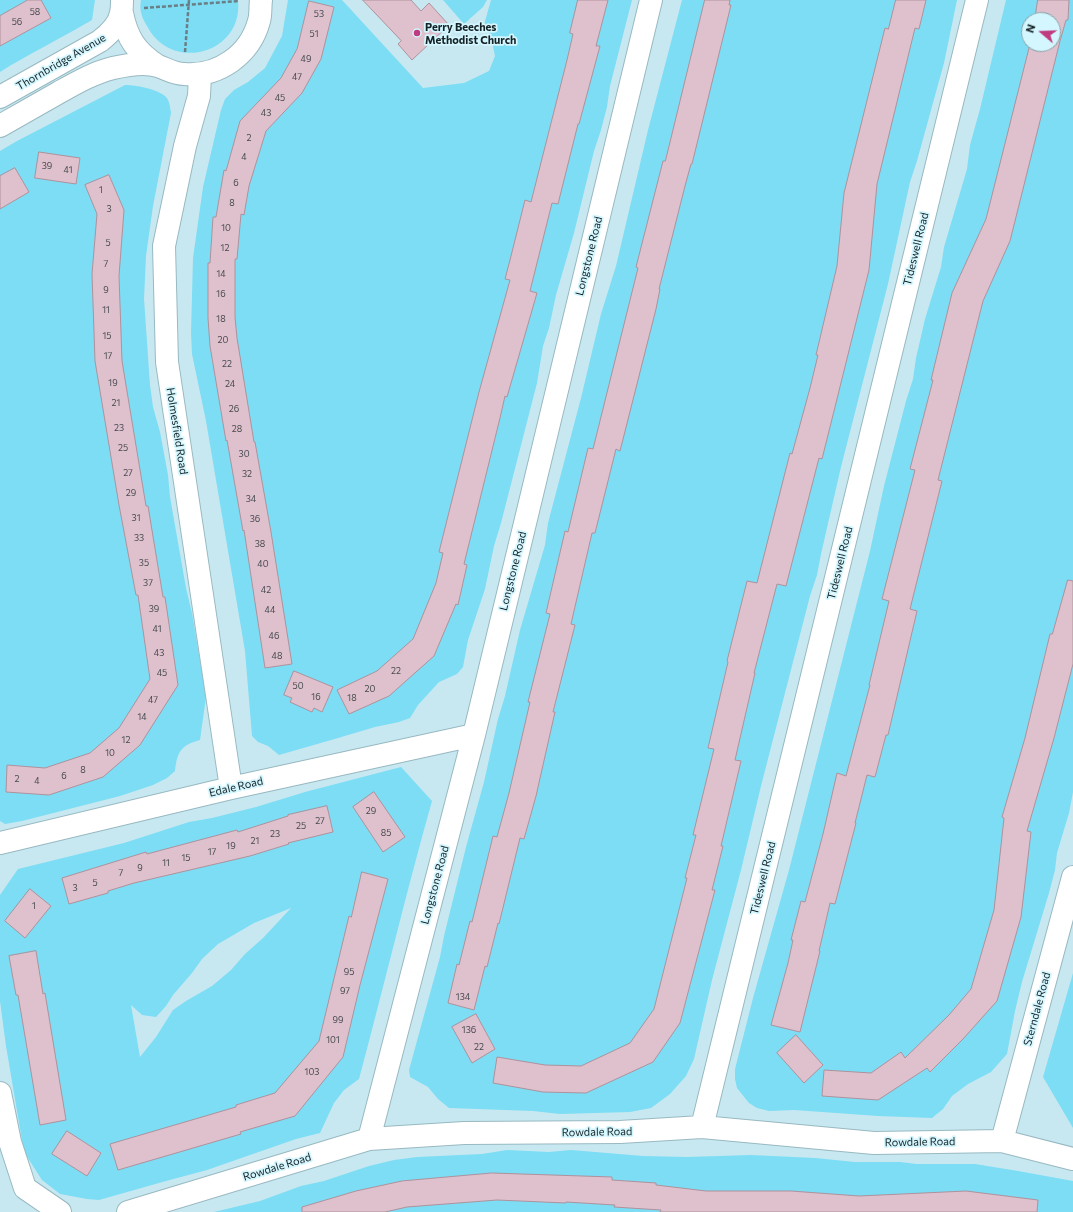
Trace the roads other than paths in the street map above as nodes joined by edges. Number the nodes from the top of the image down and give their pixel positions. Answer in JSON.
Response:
{"nodes":[{"id":1,"x":252,"y":0,"type":"edge"},
{"id":2,"x":651,"y":0,"type":"edge"},
{"id":3,"x":976,"y":0,"type":"edge"},
{"id":4,"x":122,"y":7,"type":"edge"},
{"id":5,"x":158,"y":66,"type":"junction"},
{"id":6,"x":192,"y":74,"type":"junction"},
{"id":7,"x":0,"y":96,"type":"edge"},
{"id":8,"x":0,"y":126,"type":"edge"},
{"id":9,"x":474,"y":735,"type":"junction"},
{"id":10,"x":231,"y":788,"type":"junction"},
{"id":11,"x":0,"y":843,"type":"edge"},
{"id":12,"x":1073,"y":877,"type":"edge"},
{"id":13,"x":0,"y":1093,"type":"edge"},
{"id":14,"x":702,"y":1127,"type":"junction"},
{"id":15,"x":369,"y":1139,"type":"junction"},
{"id":16,"x":1002,"y":1141,"type":"junction"},
{"id":17,"x":1073,"y":1159,"type":"edge"},
{"id":18,"x":60,"y":1212,"type":"edge"},
{"id":19,"x":128,"y":1212,"type":"edge"}],
"edges":[{"from":1,"to":6,"type":"street"},
{"from":2,"to":9,"type":"street","name":"Longstone Road"},
{"from":3,"to":14,"type":"street","name":"Tideswell Road"},
{"from":4,"to":5,"type":"street"},
{"from":4,"to":7,"type":"street","name":"Thornbridge Avenue"},
{"from":5,"to":6,"type":"street"},
{"from":5,"to":8,"type":"street"},
{"from":6,"to":10,"type":"street","name":"Holmesfield Road"},
{"from":9,"to":10,"type":"street","name":"Edale Road"},
{"from":9,"to":15,"type":"street","name":"Longstone Road"},
{"from":10,"to":11,"type":"street","name":"Edale Road"},
{"from":12,"to":16,"type":"street","name":"Sterndale Road"},
{"from":13,"to":18,"type":"street"},
{"from":14,"to":15,"type":"street","name":"Rowdale Road"},
{"from":14,"to":16,"type":"street","name":"Rowdale Road"},
{"from":15,"to":19,"type":"street","name":"Rowdale Road"},
{"from":16,"to":17,"type":"street","name":"Rowdale Road"}]}
